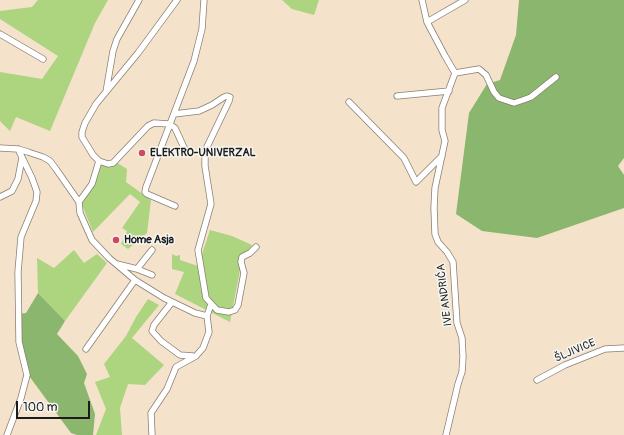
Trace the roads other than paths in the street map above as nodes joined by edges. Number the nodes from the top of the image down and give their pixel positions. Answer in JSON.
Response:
{"nodes":[{"id":1,"x":139,"y":0,"type":"edge"},
{"id":2,"x":177,"y":0,"type":"edge"},
{"id":3,"x":422,"y":0,"type":"edge"},
{"id":4,"x":465,"y":0,"type":"edge"},
{"id":5,"x":204,"y":1,"type":"edge"},
{"id":6,"x":427,"y":22,"type":"junction"},
{"id":7,"x":0,"y":34,"type":"edge"},
{"id":8,"x":43,"y":60,"type":"dead end"},
{"id":9,"x":455,"y":73,"type":"junction"},
{"id":10,"x":556,"y":77,"type":"dead end"},
{"id":11,"x":448,"y":91,"type":"junction"},
{"id":12,"x":106,"y":92,"type":"junction"},
{"id":13,"x":398,"y":96,"type":"dead end"},
{"id":14,"x":348,"y":102,"type":"dead end"},
{"id":15,"x":174,"y":114,"type":"junction"},
{"id":16,"x":169,"y":124,"type":"junction"},
{"id":17,"x":0,"y":148,"type":"edge"},
{"id":18,"x":18,"y":149,"type":"junction"},
{"id":19,"x":186,"y":152,"type":"dead end"},
{"id":20,"x":442,"y":156,"type":"junction"},
{"id":21,"x":22,"y":158,"type":"junction"},
{"id":22,"x":100,"y":161,"type":"junction"},
{"id":23,"x":0,"y":197,"type":"edge"},
{"id":24,"x":79,"y":202,"type":"junction"},
{"id":25,"x":175,"y":206,"type":"dead end"},
{"id":26,"x":256,"y":247,"type":"dead end"},
{"id":27,"x":152,"y":250,"type":"dead end"},
{"id":28,"x":115,"y":263,"type":"junction"},
{"id":29,"x":138,"y":269,"type":"junction"},
{"id":30,"x":152,"y":275,"type":"dead end"},
{"id":31,"x":135,"y":280,"type":"junction"},
{"id":32,"x":172,"y":302,"type":"junction"},
{"id":33,"x":211,"y":304,"type":"junction"},
{"id":34,"x":207,"y":316,"type":"junction"},
{"id":35,"x":624,"y":348,"type":"edge"},
{"id":36,"x":86,"y":349,"type":"dead end"},
{"id":37,"x":196,"y":356,"type":"junction"},
{"id":38,"x":537,"y":380,"type":"dead end"},
{"id":39,"x":7,"y":435,"type":"edge"},
{"id":40,"x":152,"y":435,"type":"edge"},
{"id":41,"x":446,"y":435,"type":"edge"}],
"edges":[{"from":1,"to":12,"type":"street"},
{"from":2,"to":12,"type":"street"},
{"from":3,"to":6,"type":"street"},
{"from":4,"to":6,"type":"street"},
{"from":5,"to":15,"type":"street"},
{"from":6,"to":9,"type":"street"},
{"from":7,"to":8,"type":"street"},
{"from":9,"to":10,"type":"street"},
{"from":9,"to":11,"type":"street","name":"IVE ANDRIĆA"},
{"from":11,"to":13,"type":"street"},
{"from":11,"to":20,"type":"street","name":"IVE ANDRIĆA"},
{"from":12,"to":22,"type":"street"},
{"from":14,"to":20,"type":"street"},
{"from":15,"to":16,"type":"street"},
{"from":15,"to":33,"type":"street"},
{"from":16,"to":19,"type":"street"},
{"from":16,"to":22,"type":"street"},
{"from":16,"to":25,"type":"street"},
{"from":17,"to":18,"type":"street"},
{"from":18,"to":21,"type":"street"},
{"from":18,"to":24,"type":"street"},
{"from":20,"to":41,"type":"street","name":"IVE ANDRIĆA"},
{"from":21,"to":23,"type":"street"},
{"from":21,"to":39,"type":"street"},
{"from":22,"to":24,"type":"street"},
{"from":24,"to":28,"type":"street"},
{"from":26,"to":33,"type":"street"},
{"from":27,"to":29,"type":"street"},
{"from":28,"to":29,"type":"street"},
{"from":28,"to":31,"type":"street"},
{"from":29,"to":30,"type":"street"},
{"from":31,"to":32,"type":"street"},
{"from":31,"to":36,"type":"street"},
{"from":32,"to":34,"type":"street"},
{"from":32,"to":37,"type":"street"},
{"from":33,"to":34,"type":"street"},
{"from":34,"to":37,"type":"street"},
{"from":35,"to":38,"type":"street","name":"ŠLJIVICE"},
{"from":37,"to":40,"type":"street"}]}
